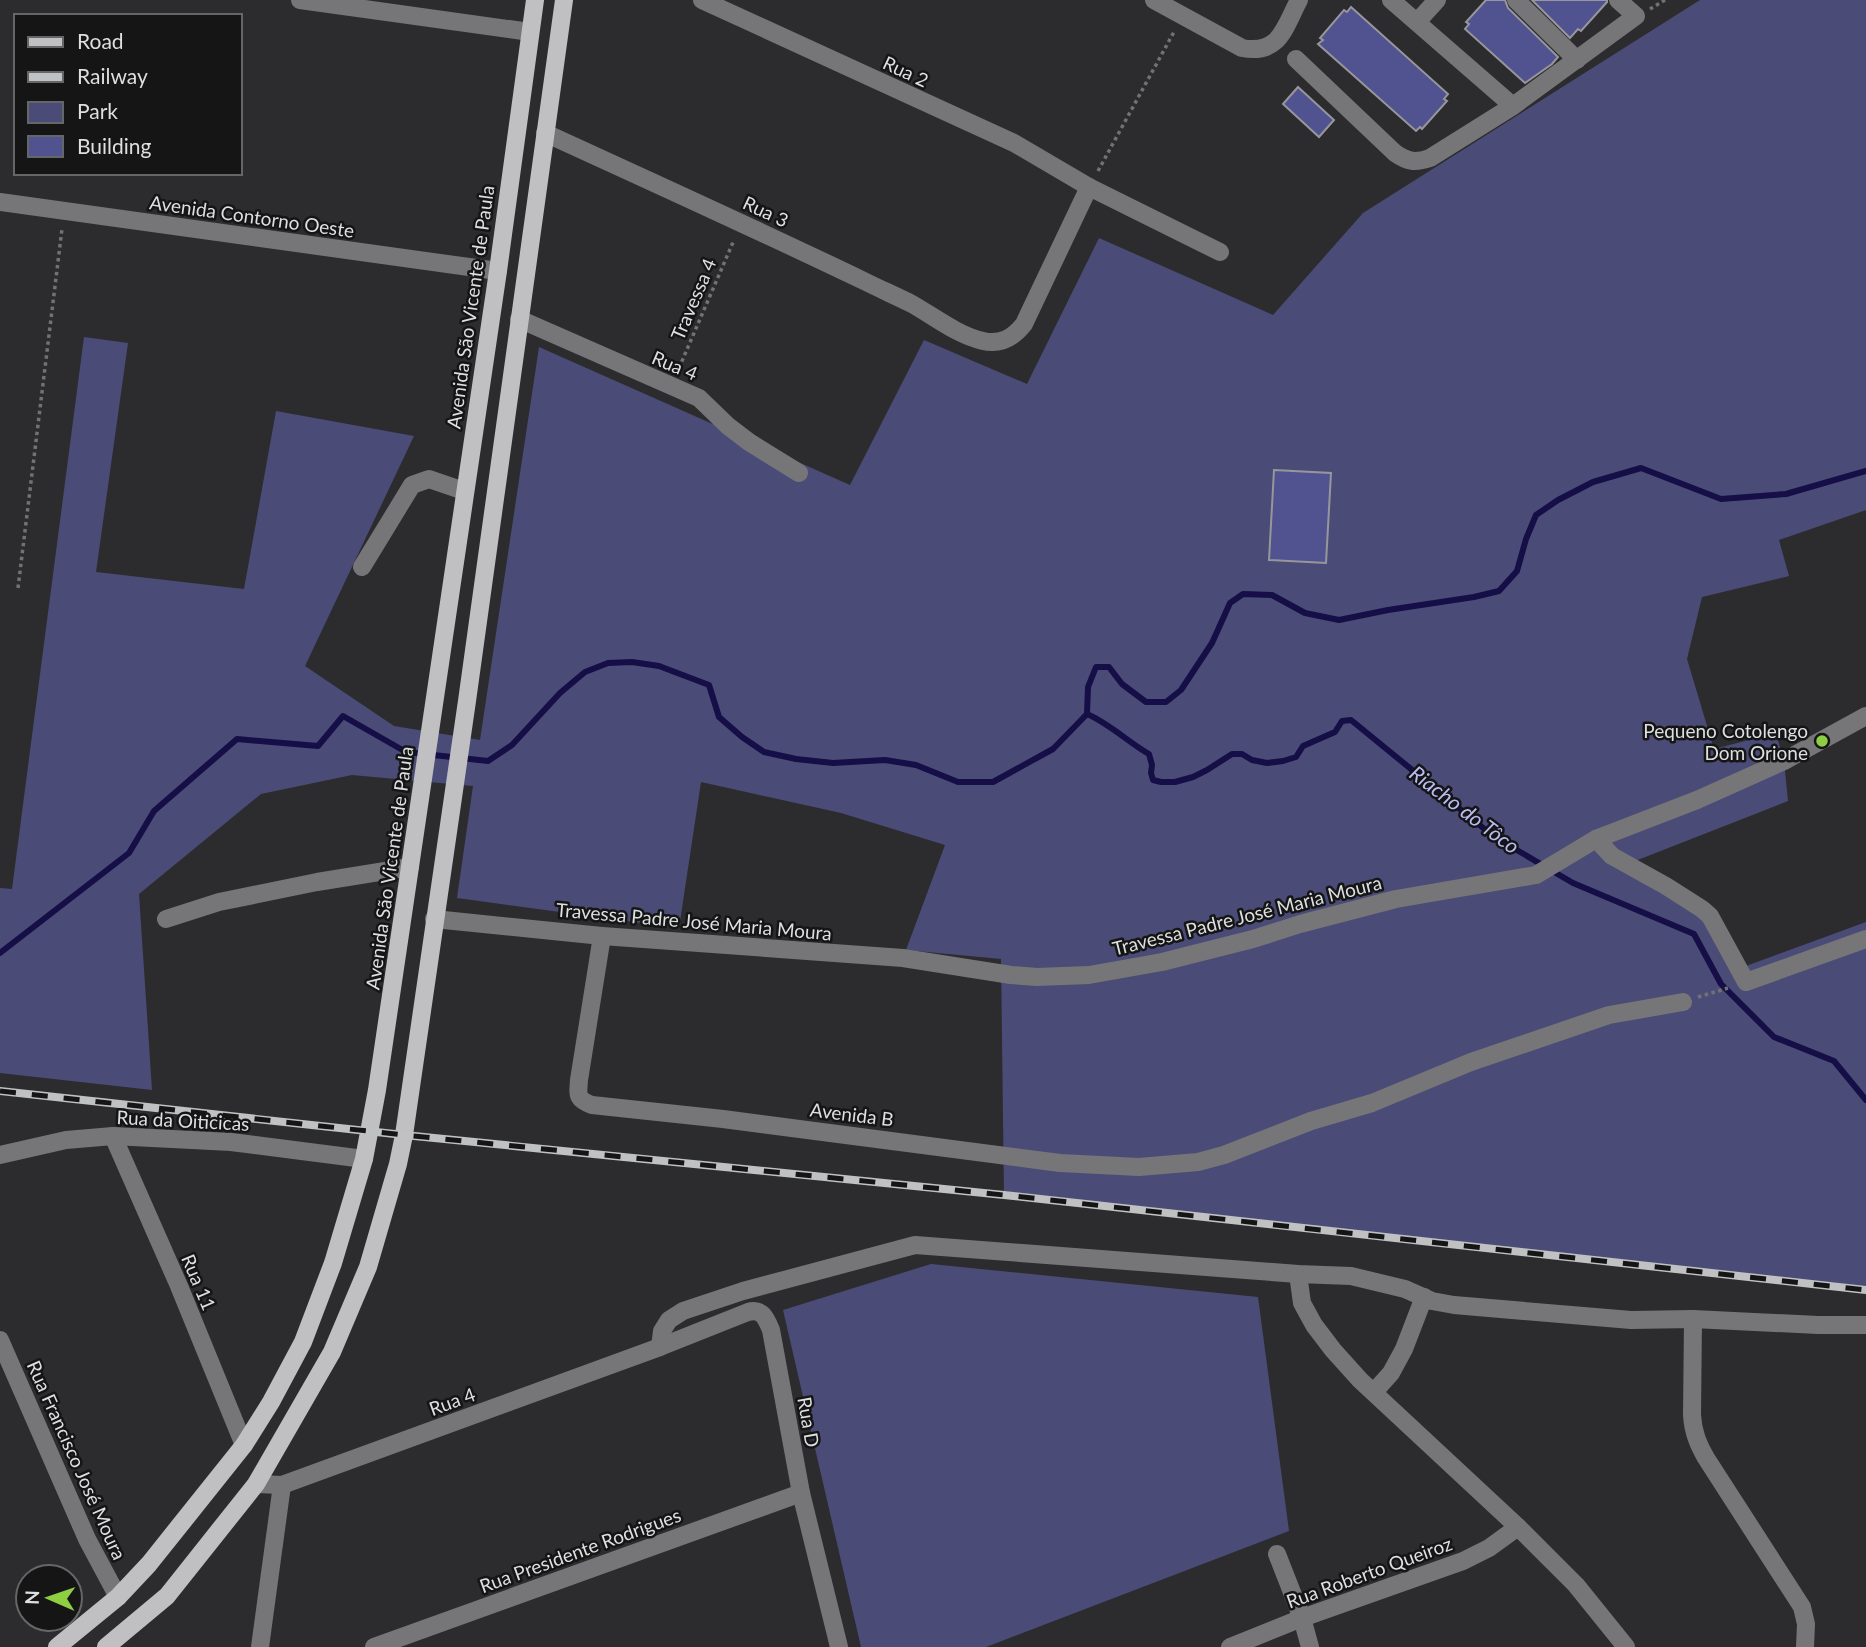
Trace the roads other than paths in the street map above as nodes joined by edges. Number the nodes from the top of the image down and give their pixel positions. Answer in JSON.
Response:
{"nodes":[{"id":1,"x":300,"y":0,"type":"edge"},
{"id":2,"x":535,"y":0,"type":"edge"},
{"id":3,"x":564,"y":0,"type":"edge"},
{"id":4,"x":702,"y":0,"type":"edge"},
{"id":5,"x":1154,"y":0,"type":"edge"},
{"id":6,"x":1299,"y":0,"type":"edge"},
{"id":7,"x":1391,"y":0,"type":"edge"},
{"id":8,"x":1437,"y":0,"type":"edge"},
{"id":9,"x":1516,"y":0,"type":"edge"},
{"id":10,"x":1618,"y":0,"type":"edge"},
{"id":11,"x":1417,"y":22,"type":"junction"},
{"id":12,"x":530,"y":32,"type":"junction"},
{"id":13,"x":1296,"y":59,"type":"dead end"},
{"id":14,"x":1577,"y":60,"type":"junction"},
{"id":15,"x":1513,"y":106,"type":"junction"},
{"id":16,"x":545,"y":133,"type":"junction"},
{"id":17,"x":1089,"y":187,"type":"junction"},
{"id":18,"x":0,"y":202,"type":"edge"},
{"id":19,"x":1220,"y":252,"type":"dead end"},
{"id":20,"x":498,"y":271,"type":"junction"},
{"id":21,"x":519,"y":319,"type":"junction"},
{"id":22,"x":799,"y":473,"type":"dead end"},
{"id":23,"x":464,"y":491,"type":"junction"},
{"id":24,"x":457,"y":545,"type":"junction"},
{"id":25,"x":488,"y":550,"type":"junction"},
{"id":26,"x":362,"y":567,"type":"dead end"},
{"id":27,"x":1866,"y":716,"type":"edge"},
{"id":28,"x":1595,"y":839,"type":"junction"},
{"id":29,"x":410,"y":867,"type":"junction"},
{"id":30,"x":166,"y":919,"type":"dead end"},
{"id":31,"x":435,"y":919,"type":"junction"},
{"id":32,"x":602,"y":936,"type":"junction"},
{"id":33,"x":1866,"y":939,"type":"edge"},
{"id":34,"x":1683,"y":1002,"type":"road end"},
{"id":35,"x":113,"y":1136,"type":"junction"},
{"id":36,"x":0,"y":1155,"type":"edge"},
{"id":37,"x":364,"y":1159,"type":"junction"},
{"id":38,"x":1298,"y":1274,"type":"junction"},
{"id":39,"x":1424,"y":1297,"type":"junction"},
{"id":40,"x":1693,"y":1319,"type":"junction"},
{"id":41,"x":1866,"y":1325,"type":"edge"},
{"id":42,"x":0,"y":1340,"type":"edge"},
{"id":43,"x":660,"y":1347,"type":"junction"},
{"id":44,"x":1374,"y":1392,"type":"junction"},
{"id":45,"x":244,"y":1445,"type":"junction"},
{"id":46,"x":256,"y":1484,"type":"junction"},
{"id":47,"x":282,"y":1485,"type":"junction"},
{"id":48,"x":801,"y":1493,"type":"junction"},
{"id":49,"x":1518,"y":1527,"type":"junction"},
{"id":50,"x":1277,"y":1553,"type":"dead end"},
{"id":51,"x":118,"y":1597,"type":"junction"},
{"id":52,"x":1302,"y":1618,"type":"junction"},
{"id":53,"x":117,"y":1643,"type":"edge"},
{"id":54,"x":57,"y":1647,"type":"edge"},
{"id":55,"x":260,"y":1647,"type":"edge"},
{"id":56,"x":374,"y":1647,"type":"edge"},
{"id":57,"x":839,"y":1647,"type":"edge"},
{"id":58,"x":1230,"y":1647,"type":"edge"},
{"id":59,"x":1310,"y":1647,"type":"edge"},
{"id":60,"x":1626,"y":1647,"type":"edge"},
{"id":61,"x":1805,"y":1647,"type":"edge"}],
"edges":[{"from":1,"to":12,"type":"street"},
{"from":2,"to":12,"type":"main road","name":"Avenida São Vicente de Paula"},
{"from":3,"to":16,"type":"main road"},
{"from":4,"to":17,"type":"street","name":"Rua 2"},
{"from":5,"to":6,"type":"street"},
{"from":7,"to":11,"type":"street"},
{"from":8,"to":11,"type":"street"},
{"from":9,"to":14,"type":"street"},
{"from":10,"to":14,"type":"street"},
{"from":11,"to":15,"type":"street"},
{"from":12,"to":20,"type":"main road","name":"Avenida São Vicente de Paula"},
{"from":13,"to":15,"type":"street"},
{"from":14,"to":15,"type":"street"},
{"from":16,"to":17,"type":"street","name":"Rua 3"},
{"from":16,"to":21,"type":"main road"},
{"from":17,"to":19,"type":"street","name":"Rua 2"},
{"from":18,"to":20,"type":"street","name":"Avenida Contorno Oeste"},
{"from":20,"to":23,"type":"main road","name":"Avenida São Vicente de Paula"},
{"from":21,"to":22,"type":"street","name":"Rua 4"},
{"from":21,"to":25,"type":"main road"},
{"from":23,"to":24,"type":"main road","name":"Avenida São Vicente de Paula"},
{"from":23,"to":26,"type":"street"},
{"from":24,"to":25,"type":"main road"},
{"from":24,"to":29,"type":"main road","name":"Avenida São Vicente de Paula"},
{"from":25,"to":31,"type":"main road"},
{"from":27,"to":28,"type":"street","name":"Travessa Padre José Maria Moura"},
{"from":28,"to":32,"type":"street","name":"Travessa Padre José Maria Moura"},
{"from":28,"to":33,"type":"street"},
{"from":29,"to":30,"type":"street"},
{"from":29,"to":37,"type":"main road","name":"Avenida São Vicente de Paula"},
{"from":31,"to":32,"type":"street","name":"Travessa Padre José Maria Moura"},
{"from":31,"to":46,"type":"main road"},
{"from":32,"to":34,"type":"street","name":"Avenida B"},
{"from":35,"to":36,"type":"street","name":"Rua da Oiticicas"},
{"from":35,"to":37,"type":"street","name":"Rua da Oiticicas"},
{"from":35,"to":45,"type":"street","name":"Rua 11"},
{"from":37,"to":45,"type":"main road","name":"Avenida São Vicente de Paula"},
{"from":38,"to":39,"type":"street"},
{"from":38,"to":43,"type":"street"},
{"from":38,"to":44,"type":"street"},
{"from":39,"to":40,"type":"street"},
{"from":39,"to":44,"type":"street"},
{"from":40,"to":41,"type":"street"},
{"from":40,"to":61,"type":"street"},
{"from":42,"to":51,"type":"street","name":"Rua Francisco José Moura"},
{"from":43,"to":47,"type":"street","name":"Rua 4"},
{"from":43,"to":48,"type":"street","name":"Rua D"},
{"from":44,"to":49,"type":"street"},
{"from":45,"to":51,"type":"main road","name":"Avenida São Vicente de Paula"},
{"from":46,"to":47,"type":"street","name":"Rua 4"},
{"from":46,"to":53,"type":"main road"},
{"from":47,"to":55,"type":"street"},
{"from":48,"to":56,"type":"street","name":"Rua Presidente Rodrigues"},
{"from":48,"to":57,"type":"street","name":"Rua D"},
{"from":49,"to":52,"type":"street","name":"Rua Roberto Queiroz"},
{"from":49,"to":60,"type":"street"},
{"from":50,"to":52,"type":"street"},
{"from":51,"to":54,"type":"main road","name":"Avenida São Vicente de Paula"},
{"from":52,"to":58,"type":"street","name":"Rua Roberto Queiroz"},
{"from":52,"to":59,"type":"street"}]}
